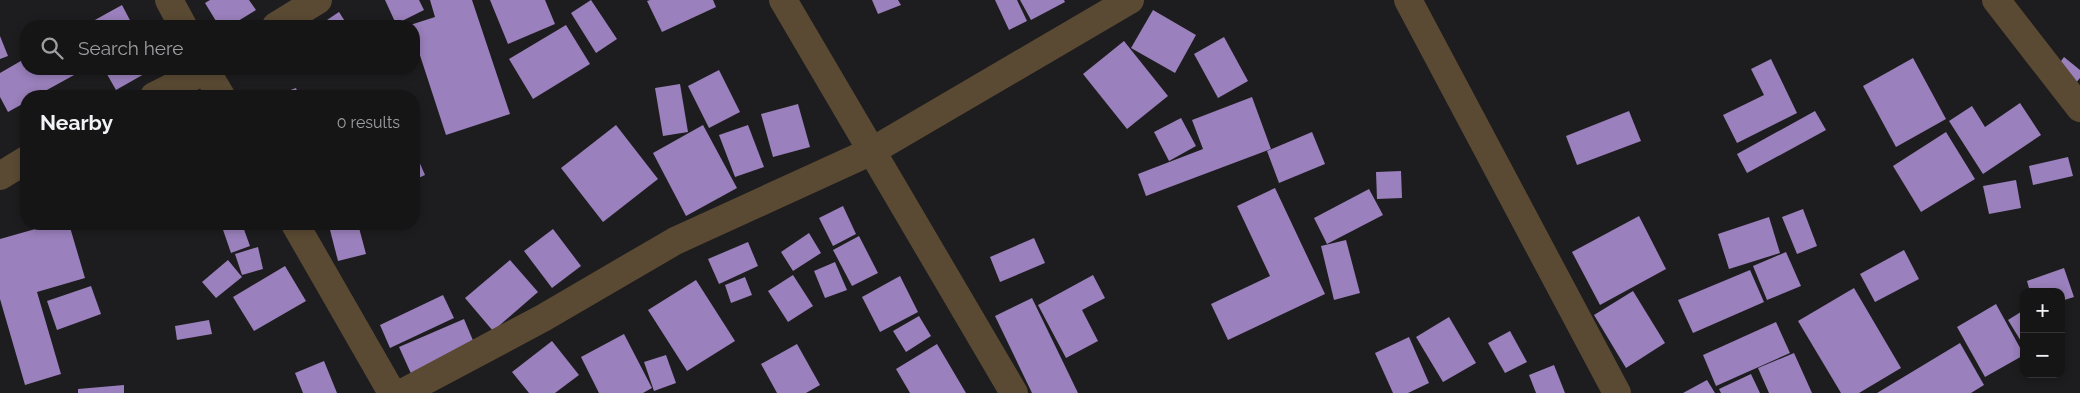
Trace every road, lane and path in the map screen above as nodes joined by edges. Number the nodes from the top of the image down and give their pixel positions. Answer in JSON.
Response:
{"nodes":[{"id":1,"x":169,"y":0,"type":"edge"},
{"id":2,"x":318,"y":0,"type":"edge"},
{"id":3,"x":784,"y":0,"type":"edge"},
{"id":4,"x":1130,"y":0,"type":"edge"},
{"id":5,"x":1408,"y":0,"type":"edge"},
{"id":6,"x":1996,"y":0,"type":"edge"},
{"id":7,"x":180,"y":20,"type":"edge"},
{"id":8,"x":286,"y":20,"type":"edge"},
{"id":9,"x":194,"y":75,"type":"edge"},
{"id":10,"x":209,"y":75,"type":"edge"},
{"id":11,"x":166,"y":90,"type":"edge"},
{"id":12,"x":218,"y":90,"type":"edge"},
{"id":13,"x":2080,"y":108,"type":"edge"},
{"id":14,"x":872,"y":151,"type":"junction"},
{"id":15,"x":20,"y":164,"type":"edge"},
{"id":16,"x":0,"y":176,"type":"edge"},
{"id":17,"x":298,"y":230,"type":"edge"},
{"id":18,"x":392,"y":393,"type":"edge"},
{"id":19,"x":402,"y":393,"type":"edge"},
{"id":20,"x":1014,"y":393,"type":"edge"},
{"id":21,"x":1617,"y":393,"type":"edge"}],
"edges":[{"from":1,"to":7,"type":"street"},
{"from":2,"to":8,"type":"street"},
{"from":3,"to":14,"type":"street"},
{"from":4,"to":14,"type":"street"},
{"from":5,"to":21,"type":"street"},
{"from":6,"to":13,"type":"street"},
{"from":9,"to":11,"type":"street"},
{"from":10,"to":12,"type":"street"},
{"from":14,"to":19,"type":"street"},
{"from":14,"to":20,"type":"street"},
{"from":15,"to":16,"type":"street"},
{"from":17,"to":18,"type":"street"}]}
